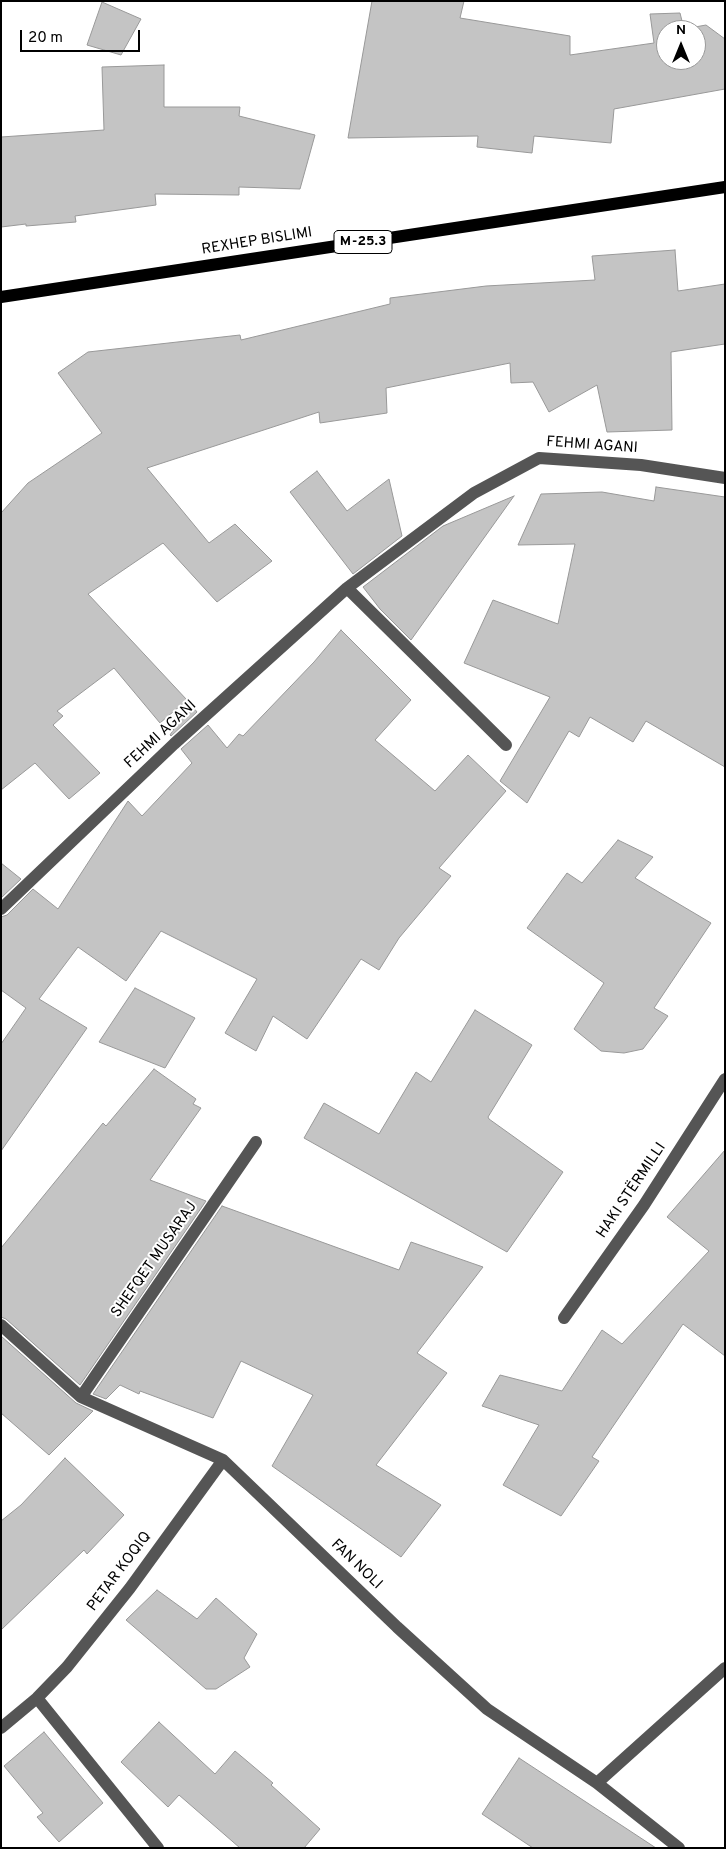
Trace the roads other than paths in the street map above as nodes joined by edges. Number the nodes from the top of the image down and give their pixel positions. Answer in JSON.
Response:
{"nodes":[{"id":1,"x":725,"y":187,"type":"edge"},
{"id":2,"x":1,"y":297,"type":"edge"},
{"id":3,"x":725,"y":478,"type":"edge"},
{"id":4,"x":347,"y":588,"type":"junction"},
{"id":5,"x":506,"y":746,"type":"dead end"},
{"id":6,"x":1,"y":909,"type":"edge"},
{"id":7,"x":725,"y":1079,"type":"edge"},
{"id":8,"x":256,"y":1142,"type":"dead end"},
{"id":9,"x":564,"y":1318,"type":"dead end"},
{"id":10,"x":1,"y":1325,"type":"edge"},
{"id":11,"x":81,"y":1396,"type":"junction"},
{"id":12,"x":223,"y":1460,"type":"junction"},
{"id":13,"x":725,"y":1668,"type":"edge"},
{"id":14,"x":37,"y":1698,"type":"junction"},
{"id":15,"x":1,"y":1728,"type":"edge"},
{"id":16,"x":597,"y":1783,"type":"junction"},
{"id":17,"x":158,"y":1848,"type":"edge"},
{"id":18,"x":680,"y":1848,"type":"edge"}],
"edges":[{"from":1,"to":2,"type":"main road","name":"REXHEP BISLIMI","number":"M-25.3"},
{"from":3,"to":4,"type":"street","name":"FEHMI AGANI"},
{"from":4,"to":5,"type":"street"},
{"from":4,"to":6,"type":"street","name":"FEHMI AGANI"},
{"from":7,"to":9,"type":"street","name":"HAKI STËRMILLI"},
{"from":8,"to":11,"type":"street","name":"SHEFQET MUSARAJ"},
{"from":10,"to":11,"type":"street","name":"FAN NOLI"},
{"from":11,"to":12,"type":"street","name":"FAN NOLI"},
{"from":12,"to":14,"type":"street","name":"PETAR KOQIQ"},
{"from":12,"to":16,"type":"street","name":"FAN NOLI"},
{"from":13,"to":16,"type":"street"},
{"from":14,"to":15,"type":"street","name":"PETAR KOQIQ"},
{"from":14,"to":17,"type":"street"},
{"from":16,"to":18,"type":"street","name":"FAN NOLI"}]}
